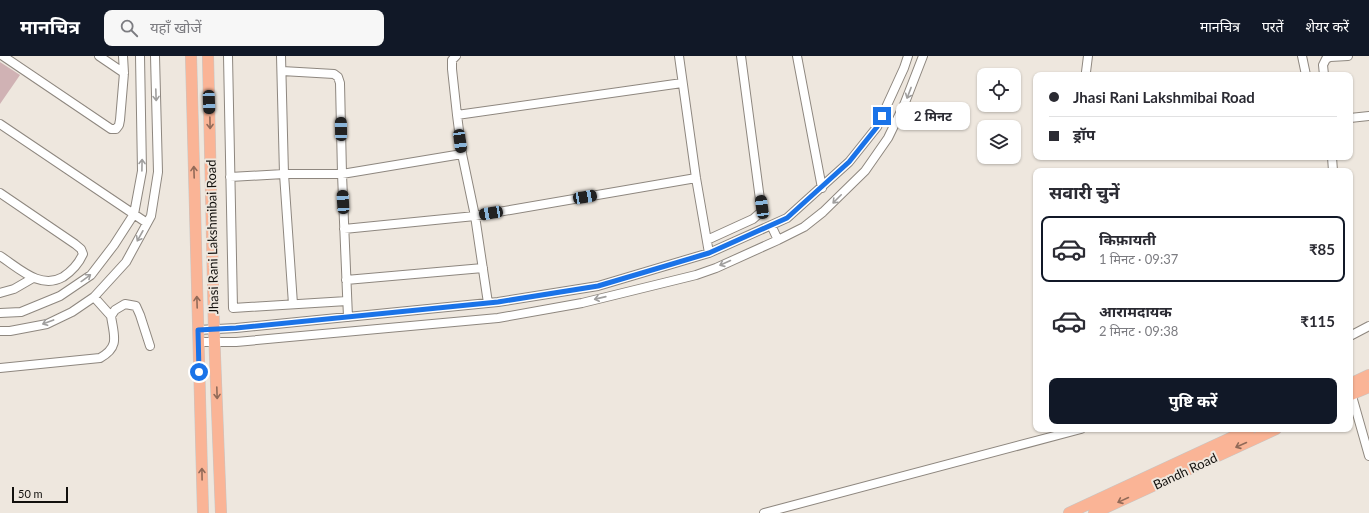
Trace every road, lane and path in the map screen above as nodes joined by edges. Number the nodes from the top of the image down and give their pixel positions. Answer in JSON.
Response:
{"nodes":[{"id":1,"x":2,"y":56,"type":"edge"},
{"id":2,"x":98,"y":56,"type":"edge"},
{"id":3,"x":124,"y":56,"type":"edge"},
{"id":4,"x":140,"y":56,"type":"edge"},
{"id":5,"x":154,"y":56,"type":"edge"},
{"id":6,"x":190,"y":56,"type":"edge"},
{"id":7,"x":208,"y":56,"type":"edge"},
{"id":8,"x":228,"y":56,"type":"edge"},
{"id":9,"x":281,"y":56,"type":"edge"},
{"id":10,"x":456,"y":56,"type":"edge"},
{"id":11,"x":679,"y":56,"type":"edge"},
{"id":12,"x":741,"y":56,"type":"edge"},
{"id":13,"x":797,"y":56,"type":"edge"},
{"id":14,"x":908,"y":56,"type":"edge"},
{"id":15,"x":923,"y":56,"type":"edge"},
{"id":16,"x":1088,"y":56,"type":"edge"},
{"id":17,"x":1302,"y":56,"type":"edge"},
{"id":18,"x":1348,"y":56,"type":"edge"},
{"id":19,"x":282,"y":71,"type":"junction"},
{"id":20,"x":1086,"y":72,"type":"edge"},
{"id":21,"x":1305,"y":72,"type":"edge"},
{"id":22,"x":1324,"y":72,"type":"edge"},
{"id":23,"x":124,"y":73,"type":"junction"},
{"id":24,"x":682,"y":83,"type":"junction"},
{"id":25,"x":457,"y":115,"type":"junction"},
{"id":26,"x":1369,"y":116,"type":"edge"},
{"id":27,"x":1353,"y":118,"type":"edge"},
{"id":28,"x":0,"y":124,"type":"edge"},
{"id":29,"x":462,"y":154,"type":"junction"},
{"id":30,"x":284,"y":174,"type":"junction"},
{"id":31,"x":342,"y":174,"type":"junction"},
{"id":32,"x":230,"y":177,"type":"junction"},
{"id":33,"x":696,"y":178,"type":"junction"},
{"id":34,"x":822,"y":188,"type":"junction"},
{"id":35,"x":0,"y":193,"type":"edge"},
{"id":36,"x":134,"y":214,"type":"junction"},
{"id":37,"x":475,"y":216,"type":"junction"},
{"id":38,"x":147,"y":223,"type":"junction"},
{"id":39,"x":772,"y":225,"type":"junction"},
{"id":40,"x":344,"y":229,"type":"junction"},
{"id":41,"x":707,"y":240,"type":"junction"},
{"id":42,"x":778,"y":240,"type":"junction"},
{"id":43,"x":709,"y":253,"type":"junction"},
{"id":44,"x":0,"y":256,"type":"edge"},
{"id":45,"x":483,"y":268,"type":"junction"},
{"id":46,"x":33,"y":278,"type":"junction"},
{"id":47,"x":346,"y":280,"type":"junction"},
{"id":48,"x":0,"y":293,"type":"edge"},
{"id":49,"x":94,"y":297,"type":"junction"},
{"id":50,"x":347,"y":301,"type":"junction"},
{"id":51,"x":488,"y":303,"type":"junction"},
{"id":52,"x":293,"y":304,"type":"junction"},
{"id":53,"x":0,"y":313,"type":"edge"},
{"id":54,"x":111,"y":316,"type":"junction"},
{"id":55,"x":348,"y":317,"type":"junction"},
{"id":56,"x":1369,"y":326,"type":"edge"},
{"id":57,"x":198,"y":330,"type":"junction"},
{"id":58,"x":214,"y":330,"type":"junction"},
{"id":59,"x":0,"y":331,"type":"edge"},
{"id":60,"x":1353,"y":334,"type":"edge"},
{"id":61,"x":215,"y":341,"type":"junction"},
{"id":62,"x":198,"y":342,"type":"junction"},
{"id":63,"x":150,"y":346,"type":"dead end"},
{"id":64,"x":0,"y":368,"type":"edge"},
{"id":65,"x":1369,"y":375,"type":"edge"},
{"id":66,"x":1369,"y":387,"type":"edge"},
{"id":67,"x":1353,"y":388,"type":"edge"},
{"id":68,"x":1353,"y":390,"type":"edge"},
{"id":69,"x":1353,"y":401,"type":"edge"},
{"id":70,"x":1070,"y":432,"type":"edge"},
{"id":71,"x":1244,"y":432,"type":"edge"},
{"id":72,"x":1270,"y":432,"type":"edge"},
{"id":73,"x":1369,"y":456,"type":"edge"},
{"id":74,"x":203,"y":513,"type":"edge"},
{"id":75,"x":221,"y":513,"type":"edge"},
{"id":76,"x":764,"y":513,"type":"edge"},
{"id":77,"x":1069,"y":513,"type":"edge"},
{"id":78,"x":1094,"y":513,"type":"edge"}],
"edges":[{"from":1,"to":23,"type":"street"},
{"from":2,"to":23,"type":"street"},
{"from":3,"to":23,"type":"street"},
{"from":36,"to":4,"type":"street","one_way":true},
{"from":5,"to":38,"type":"street","one_way":true},
{"from":57,"to":6,"type":"main road","name":"Jhasi Rani Lakshmibai Road","one_way":true},
{"from":7,"to":58,"type":"main road","name":"Jhasi Rani Lakshmibai Road","one_way":true},
{"from":8,"to":32,"type":"street"},
{"from":9,"to":19,"type":"street"},
{"from":10,"to":25,"type":"street"},
{"from":11,"to":24,"type":"street"},
{"from":12,"to":41,"type":"street"},
{"from":13,"to":34,"type":"street"},
{"from":14,"to":34,"type":"street"},
{"from":15,"to":42,"type":"street","one_way":true},
{"from":16,"to":20,"type":"street"},
{"from":17,"to":21,"type":"street"},
{"from":18,"to":22,"type":"street"},
{"from":19,"to":30,"type":"street"},
{"from":19,"to":31,"type":"street"},
{"from":24,"to":25,"type":"street"},
{"from":24,"to":33,"type":"street"},
{"from":25,"to":29,"type":"street"},
{"from":26,"to":27,"type":"street"},
{"from":28,"to":36,"type":"street"},
{"from":29,"to":31,"type":"street"},
{"from":29,"to":37,"type":"street"},
{"from":30,"to":31,"type":"street"},
{"from":30,"to":32,"type":"street"},
{"from":30,"to":52,"type":"street"},
{"from":31,"to":40,"type":"street"},
{"from":32,"to":52,"type":"street"},
{"from":33,"to":37,"type":"street"},
{"from":33,"to":41,"type":"street"},
{"from":34,"to":39,"type":"street"},
{"from":35,"to":46,"type":"street"},
{"from":36,"to":38,"type":"street"},
{"from":53,"to":36,"type":"street","one_way":true},
{"from":37,"to":40,"type":"street"},
{"from":37,"to":45,"type":"street"},
{"from":38,"to":49,"type":"street","one_way":true},
{"from":39,"to":42,"type":"street"},
{"from":39,"to":43,"type":"street"},
{"from":40,"to":47,"type":"street"},
{"from":41,"to":43,"type":"street"},
{"from":42,"to":61,"type":"street","one_way":true},
{"from":43,"to":51,"type":"street"},
{"from":44,"to":46,"type":"street"},
{"from":45,"to":47,"type":"street"},
{"from":45,"to":51,"type":"street"},
{"from":46,"to":48,"type":"street"},
{"from":47,"to":50,"type":"street"},
{"from":49,"to":54,"type":"street"},
{"from":49,"to":59,"type":"street","one_way":true},
{"from":50,"to":52,"type":"street"},
{"from":50,"to":55,"type":"street"},
{"from":51,"to":55,"type":"street"},
{"from":54,"to":63,"type":"street"},
{"from":54,"to":64,"type":"street"},
{"from":55,"to":58,"type":"street"},
{"from":56,"to":60,"type":"street"},
{"from":57,"to":58,"type":"street"},
{"from":57,"to":62,"type":"main road","name":"Jhasi Rani Lakshmibai Road"},
{"from":58,"to":61,"type":"main road","name":"Jhasi Rani Lakshmibai Road"},
{"from":61,"to":62,"type":"street"},
{"from":61,"to":75,"type":"main road","name":"Jhasi Rani Lakshmibai Road","one_way":true},
{"from":74,"to":62,"type":"main road","name":"Jhasi Rani Lakshmibai Road","one_way":true},
{"from":65,"to":67,"type":"main road"},
{"from":66,"to":68,"type":"main road"},
{"from":69,"to":73,"type":"street"},
{"from":70,"to":76,"type":"street"},
{"from":71,"to":77,"type":"main road","name":"Bandh Road"},
{"from":72,"to":78,"type":"main road","name":"Bandh Road","one_way":true}]}
